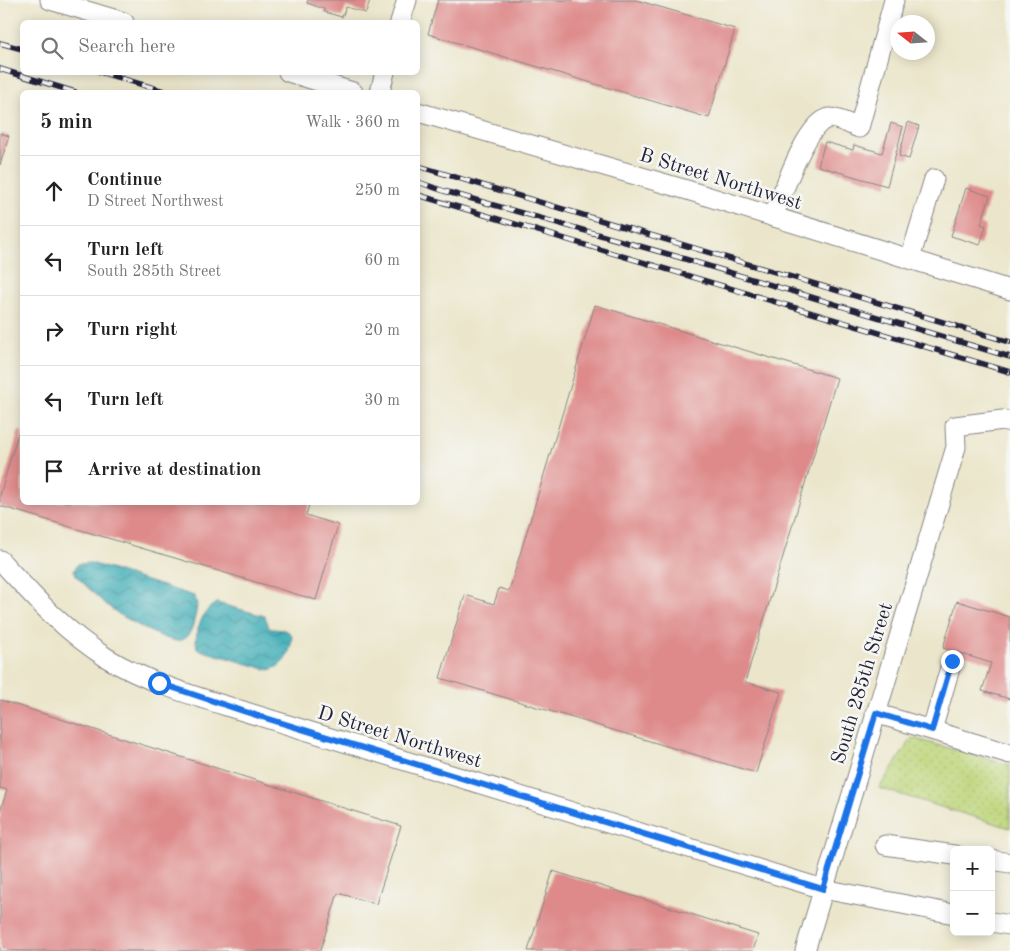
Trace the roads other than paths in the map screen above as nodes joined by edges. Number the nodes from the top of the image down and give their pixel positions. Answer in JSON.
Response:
{"nodes":[{"id":1,"x":50,"y":0,"type":"edge"},
{"id":2,"x":407,"y":0,"type":"edge"},
{"id":3,"x":894,"y":0,"type":"edge"},
{"id":4,"x":117,"y":20,"type":"edge"},
{"id":5,"x":401,"y":20,"type":"edge"},
{"id":6,"x":298,"y":75,"type":"edge"},
{"id":7,"x":385,"y":75,"type":"edge"},
{"id":8,"x":346,"y":90,"type":"edge"},
{"id":9,"x":381,"y":90,"type":"edge"},
{"id":10,"x":420,"y":113,"type":"edge"},
{"id":11,"x":934,"y":179,"type":"dead end"},
{"id":12,"x":773,"y":217,"type":"junction"},
{"id":13,"x":910,"y":259,"type":"junction"},
{"id":14,"x":1010,"y":290,"type":"edge"},
{"id":15,"x":1010,"y":422,"type":"edge"},
{"id":16,"x":0,"y":560,"type":"edge"},
{"id":17,"x":952,"y":661,"type":"dead end"},
{"id":18,"x":876,"y":713,"type":"junction"},
{"id":19,"x":932,"y":730,"type":"junction"},
{"id":20,"x":1010,"y":754,"type":"edge"},
{"id":21,"x":885,"y":845,"type":"dead end"},
{"id":22,"x":950,"y":853,"type":"edge"},
{"id":23,"x":995,"y":861,"type":"edge"},
{"id":24,"x":1010,"y":863,"type":"edge"},
{"id":25,"x":823,"y":889,"type":"junction"},
{"id":26,"x":950,"y":913,"type":"edge"},
{"id":27,"x":995,"y":923,"type":"edge"},
{"id":28,"x":1010,"y":925,"type":"edge"},
{"id":29,"x":805,"y":951,"type":"edge"}],
"edges":[{"from":1,"to":4,"type":"street"},
{"from":2,"to":5,"type":"street"},
{"from":3,"to":12,"type":"street"},
{"from":6,"to":8,"type":"street"},
{"from":7,"to":9,"type":"street"},
{"from":10,"to":12,"type":"street","name":"B Street Northwest"},
{"from":11,"to":13,"type":"street"},
{"from":12,"to":13,"type":"street","name":"B Street Northwest"},
{"from":13,"to":14,"type":"street","name":"B Street Northwest"},
{"from":15,"to":18,"type":"street","name":"South 285th Street"},
{"from":16,"to":25,"type":"street","name":"D Street Northwest"},
{"from":17,"to":19,"type":"street"},
{"from":18,"to":19,"type":"street"},
{"from":18,"to":25,"type":"street","name":"South 285th Street"},
{"from":19,"to":20,"type":"street"},
{"from":21,"to":22,"type":"street"},
{"from":23,"to":24,"type":"street"},
{"from":25,"to":26,"type":"street","name":"D Street Northwest"},
{"from":25,"to":29,"type":"street","name":"South 285th Street"},
{"from":27,"to":28,"type":"street"}]}
